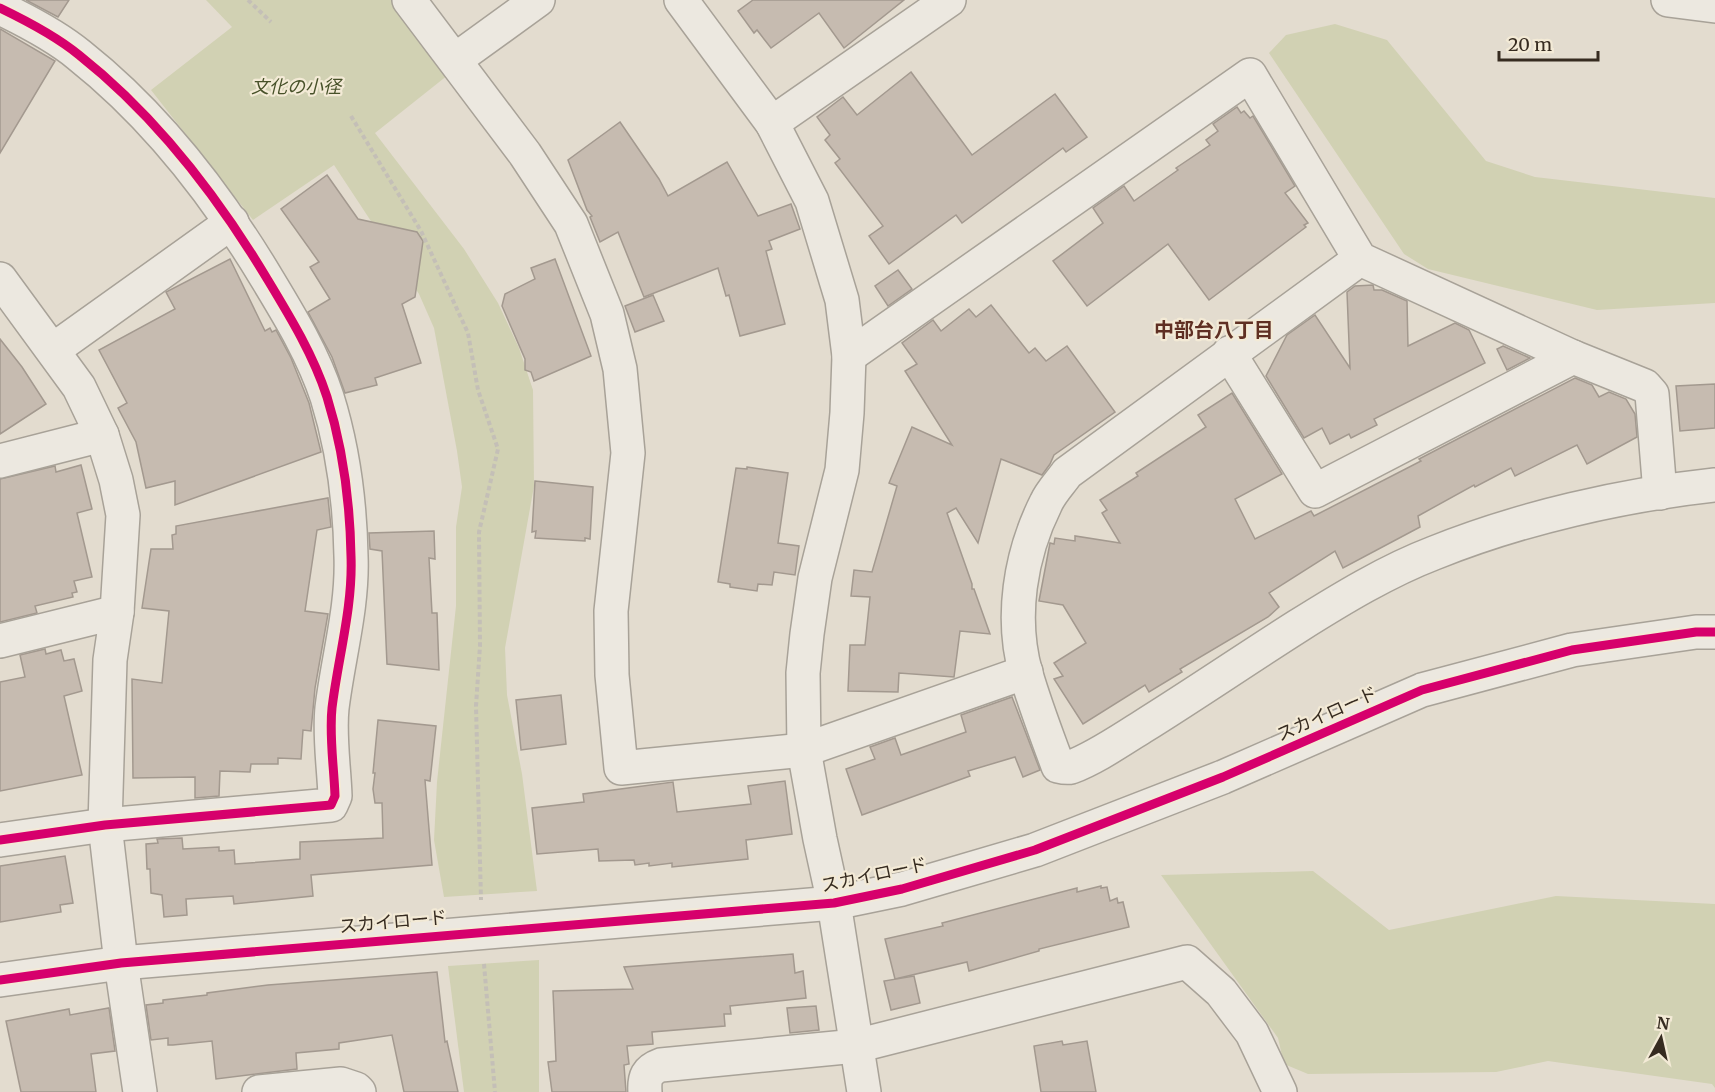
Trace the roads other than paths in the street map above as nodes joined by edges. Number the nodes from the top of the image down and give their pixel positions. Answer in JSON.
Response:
{"nodes":[{"id":1,"x":409,"y":0,"type":"edge"},
{"id":2,"x":538,"y":0,"type":"edge"},
{"id":3,"x":681,"y":0,"type":"edge"},
{"id":4,"x":949,"y":0,"type":"edge"},
{"id":5,"x":1668,"y":0,"type":"edge"},
{"id":6,"x":1715,"y":6,"type":"edge"},
{"id":7,"x":0,"y":8,"type":"edge"},
{"id":8,"x":455,"y":60,"type":"junction"},
{"id":9,"x":772,"y":123,"type":"junction"},
{"id":10,"x":232,"y":222,"type":"junction"},
{"id":11,"x":1360,"y":259,"type":"junction"},
{"id":12,"x":0,"y":279,"type":"edge"},
{"id":13,"x":53,"y":350,"type":"junction"},
{"id":14,"x":1230,"y":353,"type":"junction"},
{"id":15,"x":849,"y":356,"type":"junction"},
{"id":16,"x":1573,"y":357,"type":"junction"},
{"id":17,"x":102,"y":435,"type":"junction"},
{"id":18,"x":0,"y":461,"type":"edge"},
{"id":19,"x":1715,"y":485,"type":"edge"},
{"id":20,"x":1660,"y":494,"type":"junction"},
{"id":21,"x":117,"y":612,"type":"junction"},
{"id":22,"x":1715,"y":632,"type":"edge"},
{"id":23,"x":0,"y":641,"type":"edge"},
{"id":24,"x":1026,"y":672,"type":"junction"},
{"id":25,"x":804,"y":750,"type":"junction"},
{"id":26,"x":105,"y":825,"type":"junction"},
{"id":27,"x":0,"y":840,"type":"edge"},
{"id":28,"x":834,"y":903,"type":"junction"},
{"id":29,"x":121,"y":963,"type":"junction"},
{"id":30,"x":0,"y":980,"type":"edge"},
{"id":31,"x":856,"y":1046,"type":"junction"},
{"id":32,"x":140,"y":1092,"type":"edge"},
{"id":33,"x":259,"y":1092,"type":"edge"},
{"id":34,"x":359,"y":1092,"type":"edge"},
{"id":35,"x":645,"y":1092,"type":"edge"},
{"id":36,"x":864,"y":1092,"type":"edge"},
{"id":37,"x":1280,"y":1092,"type":"edge"}],
"edges":[{"from":1,"to":8,"type":"street"},
{"from":2,"to":8,"type":"street"},
{"from":3,"to":9,"type":"street"},
{"from":4,"to":9,"type":"street"},
{"from":5,"to":6,"type":"street"},
{"from":7,"to":10,"type":"street"},
{"from":8,"to":25,"type":"street"},
{"from":9,"to":15,"type":"street"},
{"from":10,"to":13,"type":"street"},
{"from":10,"to":26,"type":"street"},
{"from":11,"to":14,"type":"street"},
{"from":11,"to":15,"type":"street"},
{"from":11,"to":16,"type":"street"},
{"from":12,"to":13,"type":"street"},
{"from":13,"to":17,"type":"street"},
{"from":14,"to":16,"type":"street"},
{"from":14,"to":24,"type":"street"},
{"from":15,"to":25,"type":"street"},
{"from":16,"to":20,"type":"street"},
{"from":17,"to":18,"type":"street"},
{"from":17,"to":21,"type":"street"},
{"from":19,"to":20,"type":"street"},
{"from":20,"to":24,"type":"street"},
{"from":21,"to":23,"type":"street"},
{"from":21,"to":26,"type":"street"},
{"from":22,"to":28,"type":"street","name":"スカイロード"},
{"from":24,"to":25,"type":"street"},
{"from":25,"to":28,"type":"street"},
{"from":26,"to":27,"type":"street"},
{"from":26,"to":29,"type":"street"},
{"from":28,"to":29,"type":"street","name":"スカイロード"},
{"from":28,"to":31,"type":"street"},
{"from":29,"to":30,"type":"street","name":"スカイロード"},
{"from":29,"to":32,"type":"street"},
{"from":31,"to":35,"type":"street"},
{"from":31,"to":36,"type":"street"},
{"from":31,"to":37,"type":"street"},
{"from":33,"to":34,"type":"street"}]}
